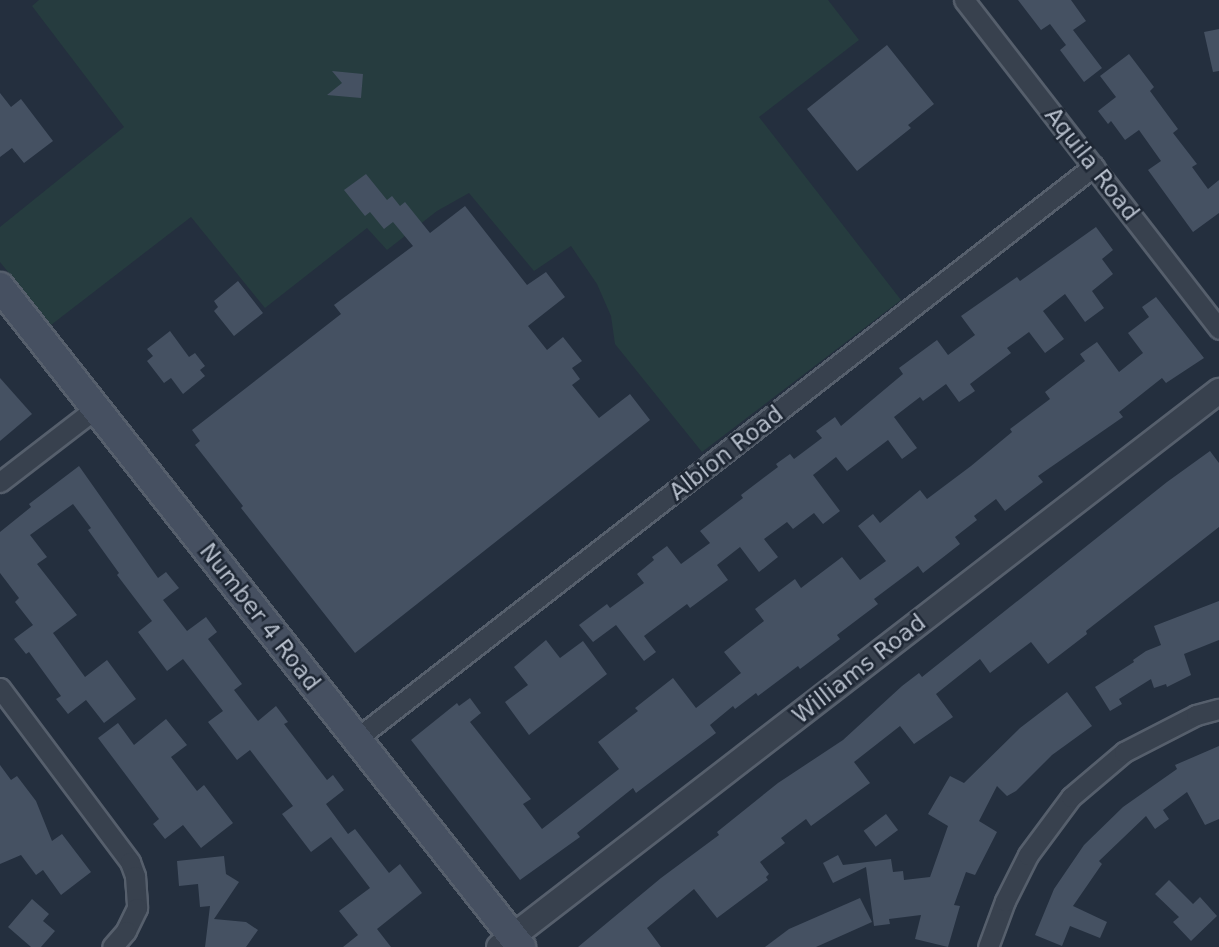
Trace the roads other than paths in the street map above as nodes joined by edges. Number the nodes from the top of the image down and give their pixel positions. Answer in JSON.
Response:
{"nodes":[{"id":1,"x":964,"y":0,"type":"edge"},
{"id":2,"x":1094,"y":166,"type":"junction"},
{"id":3,"x":0,"y":287,"type":"edge"},
{"id":4,"x":1219,"y":329,"type":"edge"},
{"id":5,"x":1219,"y":391,"type":"edge"},
{"id":6,"x":96,"y":408,"type":"junction"},
{"id":7,"x":0,"y":482,"type":"edge"},
{"id":8,"x":0,"y":688,"type":"edge"},
{"id":9,"x":1219,"y":709,"type":"edge"},
{"id":10,"x":356,"y":739,"type":"junction"},
{"id":11,"x":511,"y":943,"type":"edge"},
{"id":12,"x":112,"y":947,"type":"edge"},
{"id":13,"x":988,"y":947,"type":"edge"}],
"edges":[{"from":1,"to":2,"type":"street","name":"Aquila Road"},
{"from":2,"to":4,"type":"street","name":"Aquila Road"},
{"from":2,"to":10,"type":"street","name":"Albion Road"},
{"from":3,"to":6,"type":"main road","name":"Number 4 Road"},
{"from":5,"to":11,"type":"street","name":"Williams Road"},
{"from":6,"to":7,"type":"street"},
{"from":6,"to":10,"type":"main road","name":"Number 4 Road"},
{"from":8,"to":12,"type":"street"},
{"from":9,"to":13,"type":"street"},
{"from":10,"to":11,"type":"main road","name":"Number 4 Road"}]}
